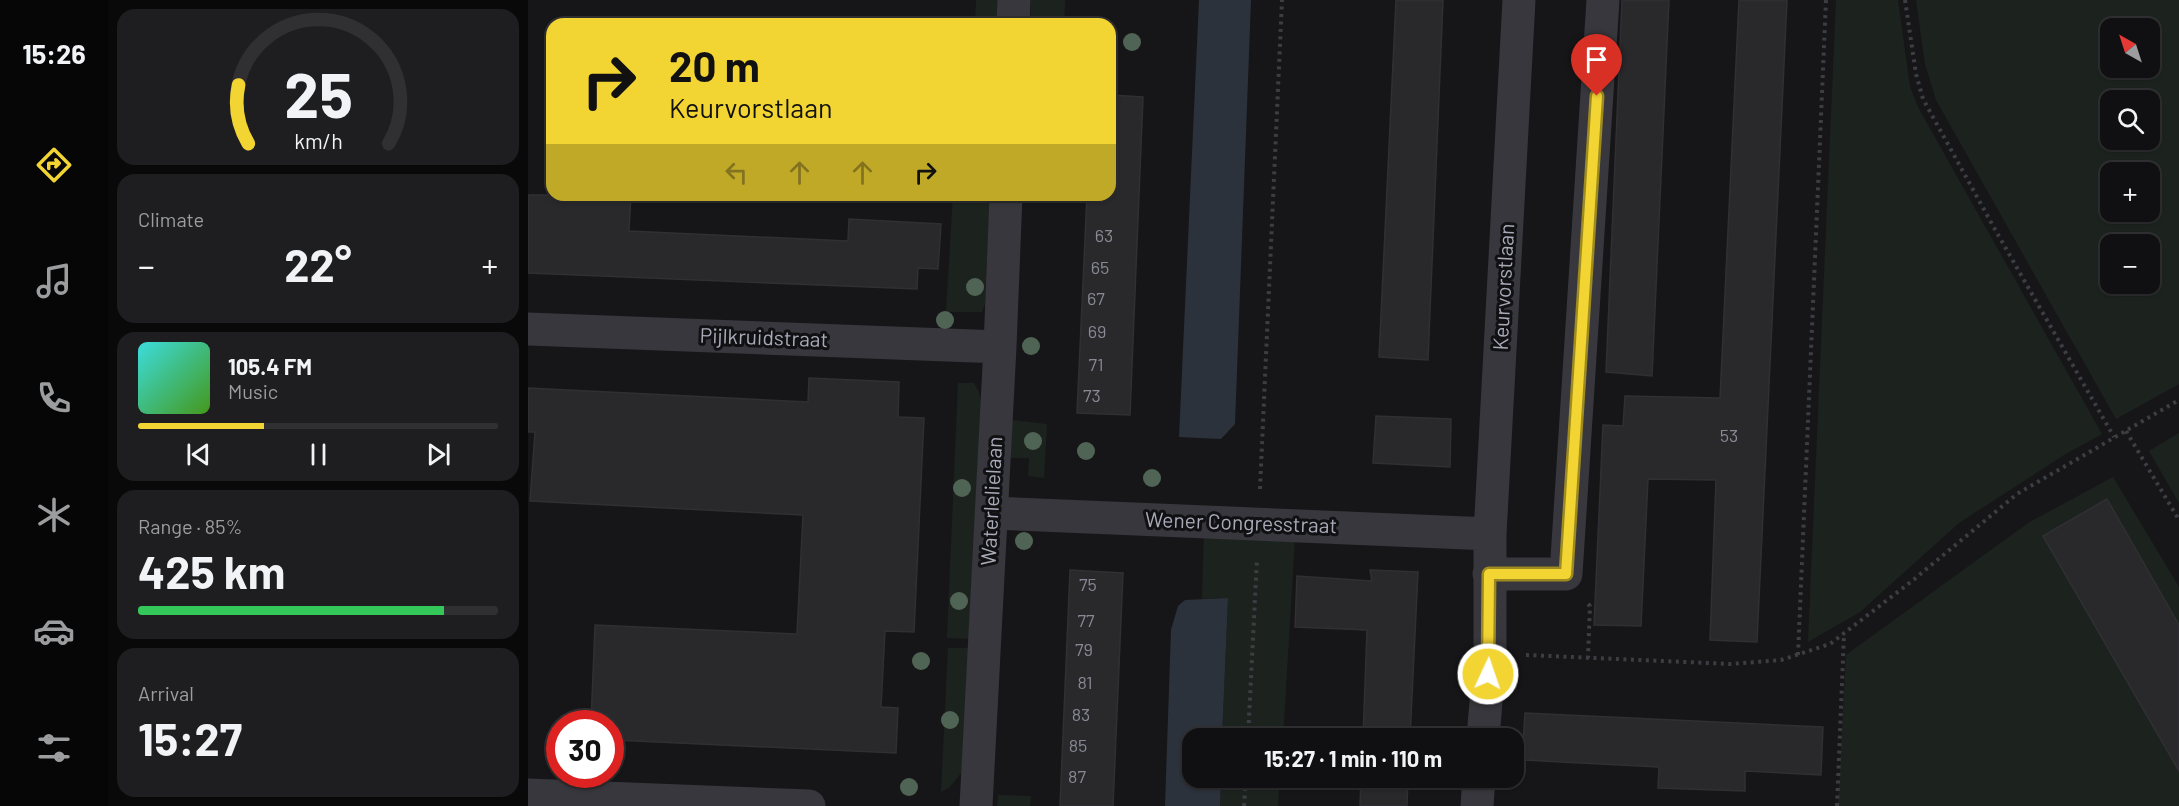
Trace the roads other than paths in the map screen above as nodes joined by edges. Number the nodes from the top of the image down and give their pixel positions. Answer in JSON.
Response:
{"nodes":[{"id":1,"x":1014,"y":0,"type":"edge"},
{"id":2,"x":1519,"y":0,"type":"edge"},
{"id":3,"x":1603,"y":0,"type":"edge"},
{"id":4,"x":1013,"y":18,"type":"edge"},
{"id":5,"x":1006,"y":201,"type":"edge"},
{"id":6,"x":528,"y":329,"type":"edge"},
{"id":7,"x":1000,"y":347,"type":"junction"},
{"id":8,"x":992,"y":513,"type":"junction"},
{"id":9,"x":1490,"y":534,"type":"junction"},
{"id":10,"x":1489,"y":574,"type":"junction"},
{"id":11,"x":1484,"y":728,"type":"edge"},
{"id":12,"x":1478,"y":788,"type":"edge"},
{"id":13,"x":528,"y":795,"type":"edge"},
{"id":14,"x":611,"y":802,"type":"edge"},
{"id":15,"x":809,"y":806,"type":"edge"},
{"id":16,"x":976,"y":806,"type":"edge"},
{"id":17,"x":1477,"y":806,"type":"edge"}],
"edges":[{"from":1,"to":4,"type":"street"},
{"from":2,"to":9,"type":"street","name":"Keurvorstlaan"},
{"from":3,"to":10,"type":"street"},
{"from":5,"to":7,"type":"street","name":"Waterlelielaan"},
{"from":6,"to":7,"type":"street","name":"Pijlkruidstraat"},
{"from":7,"to":8,"type":"street","name":"Waterlelielaan"},
{"from":8,"to":9,"type":"street","name":"Wener Congresstraat"},
{"from":8,"to":16,"type":"street","name":"Waterlelielaan"},
{"from":9,"to":10,"type":"street","name":"Keurvorstlaan"},
{"from":10,"to":11,"type":"street","name":"Keurvorstlaan"},
{"from":12,"to":17,"type":"street"},
{"from":13,"to":14,"type":"street"},
{"from":14,"to":15,"type":"street"}]}
